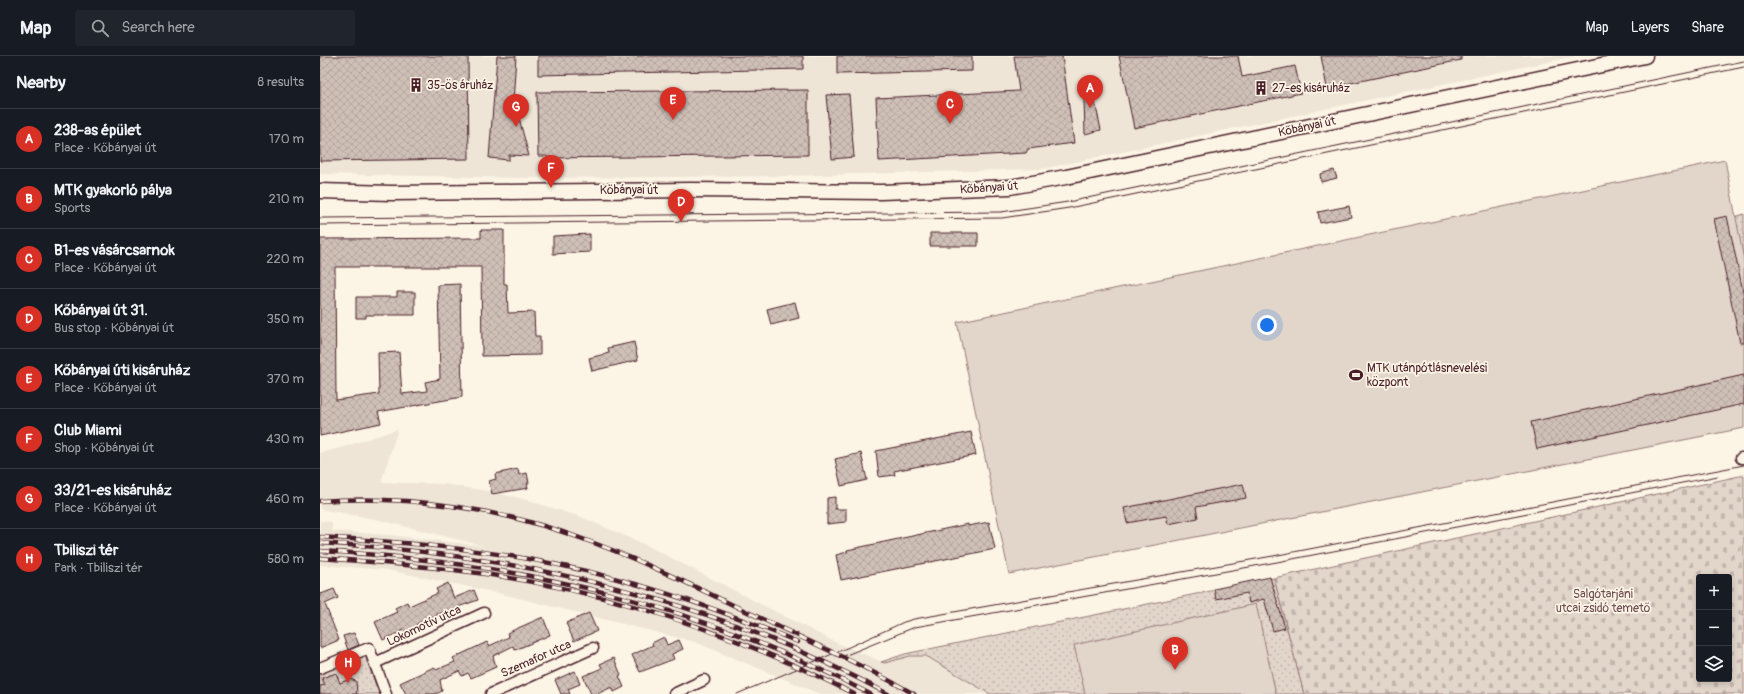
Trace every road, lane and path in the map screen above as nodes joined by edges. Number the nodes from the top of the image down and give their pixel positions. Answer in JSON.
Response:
{"nodes":[{"id":1,"x":1645,"y":56,"type":"edge"},
{"id":2,"x":320,"y":191,"type":"edge"},
{"id":3,"x":484,"y":613,"type":"dead end"},
{"id":4,"x":592,"y":648,"type":"dead end"},
{"id":5,"x":375,"y":663,"type":"junction"},
{"id":6,"x":320,"y":668,"type":"edge"},
{"id":7,"x":704,"y":680,"type":"dead end"},
{"id":8,"x":386,"y":694,"type":"edge"},
{"id":9,"x":491,"y":694,"type":"edge"},
{"id":10,"x":674,"y":694,"type":"edge"}],
"edges":[{"from":1,"to":2,"type":"main road","name":"Kőbányai út"},
{"from":3,"to":5,"type":"street","name":"Lokomotív utca"},
{"from":4,"to":9,"type":"street","name":"Szemafor utca"},
{"from":5,"to":6,"type":"street"},
{"from":5,"to":8,"type":"street"},
{"from":7,"to":10,"type":"street"}]}
